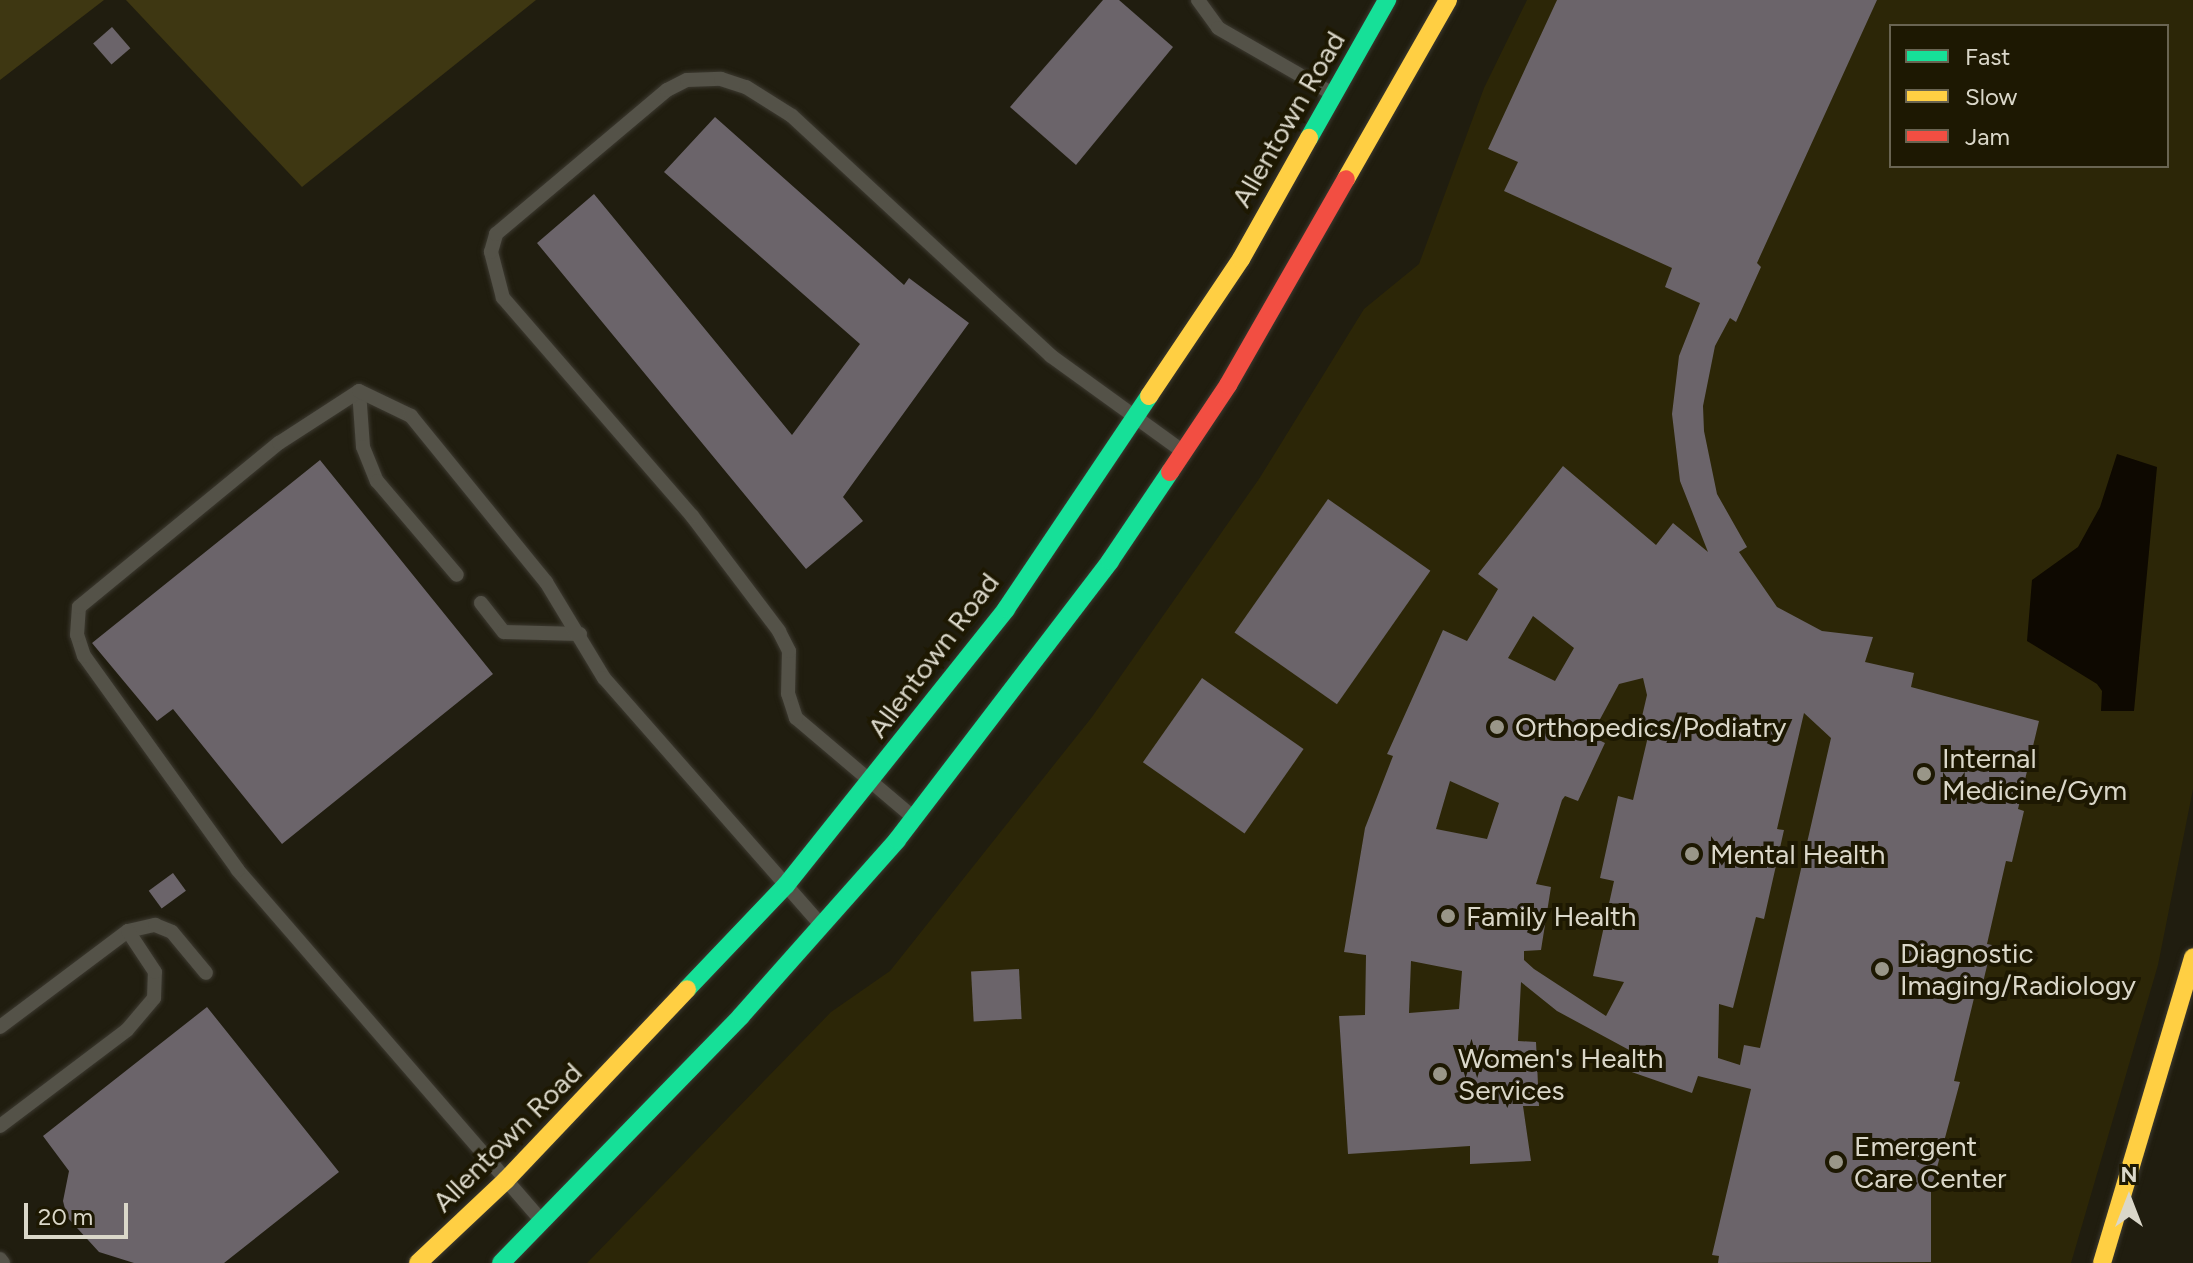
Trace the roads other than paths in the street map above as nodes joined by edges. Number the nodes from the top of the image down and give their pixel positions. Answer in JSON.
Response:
{"nodes":[{"id":1,"x":1198,"y":0,"type":"edge"},
{"id":2,"x":1387,"y":0,"type":"edge"},
{"id":3,"x":1448,"y":0,"type":"edge"},
{"id":4,"x":1335,"y":95,"type":"junction"},
{"id":5,"x":359,"y":391,"type":"junction"},
{"id":6,"x":1137,"y":419,"type":"junction"},
{"id":7,"x":1184,"y":452,"type":"junction"},
{"id":8,"x":457,"y":575,"type":"dead end"},
{"id":9,"x":481,"y":603,"type":"dead end"},
{"id":10,"x":580,"y":634,"type":"junction"},
{"id":11,"x":871,"y":782,"type":"junction"},
{"id":12,"x":914,"y":819,"type":"junction"},
{"id":13,"x":786,"y":885,"type":"junction"},
{"id":14,"x":822,"y":925,"type":"junction"},
{"id":15,"x":128,"y":931,"type":"junction"},
{"id":16,"x":2193,"y":957,"type":"edge"},
{"id":17,"x":206,"y":973,"type":"dead end"},
{"id":18,"x":0,"y":1027,"type":"edge"},
{"id":19,"x":0,"y":1126,"type":"edge"},
{"id":20,"x":506,"y":1180,"type":"junction"},
{"id":21,"x":543,"y":1223,"type":"junction"},
{"id":22,"x":418,"y":1263,"type":"edge"},
{"id":23,"x":501,"y":1263,"type":"edge"},
{"id":24,"x":2102,"y":1263,"type":"edge"}],
"edges":[{"from":1,"to":4,"type":"lane"},
{"from":2,"to":4,"type":"main road","name":"Allentown Road"},
{"from":3,"to":7,"type":"main road"},
{"from":4,"to":6,"type":"main road","name":"Allentown Road"},
{"from":5,"to":8,"type":"lane"},
{"from":5,"to":10,"type":"lane"},
{"from":5,"to":20,"type":"lane"},
{"from":6,"to":7,"type":"lane"},
{"from":6,"to":11,"type":"main road","name":"Allentown Road"},
{"from":6,"to":11,"type":"lane"},
{"from":7,"to":12,"type":"main road"},
{"from":9,"to":10,"type":"lane"},
{"from":10,"to":13,"type":"lane"},
{"from":11,"to":12,"type":"lane"},
{"from":11,"to":13,"type":"main road","name":"Allentown Road"},
{"from":12,"to":14,"type":"main road"},
{"from":13,"to":14,"type":"lane"},
{"from":13,"to":20,"type":"main road","name":"Allentown Road"},
{"from":14,"to":21,"type":"main road"},
{"from":15,"to":17,"type":"lane"},
{"from":15,"to":18,"type":"lane"},
{"from":15,"to":19,"type":"lane"},
{"from":16,"to":24,"type":"main road"},
{"from":20,"to":21,"type":"lane"},
{"from":20,"to":22,"type":"main road","name":"Allentown Road"},
{"from":21,"to":23,"type":"main road"}]}
